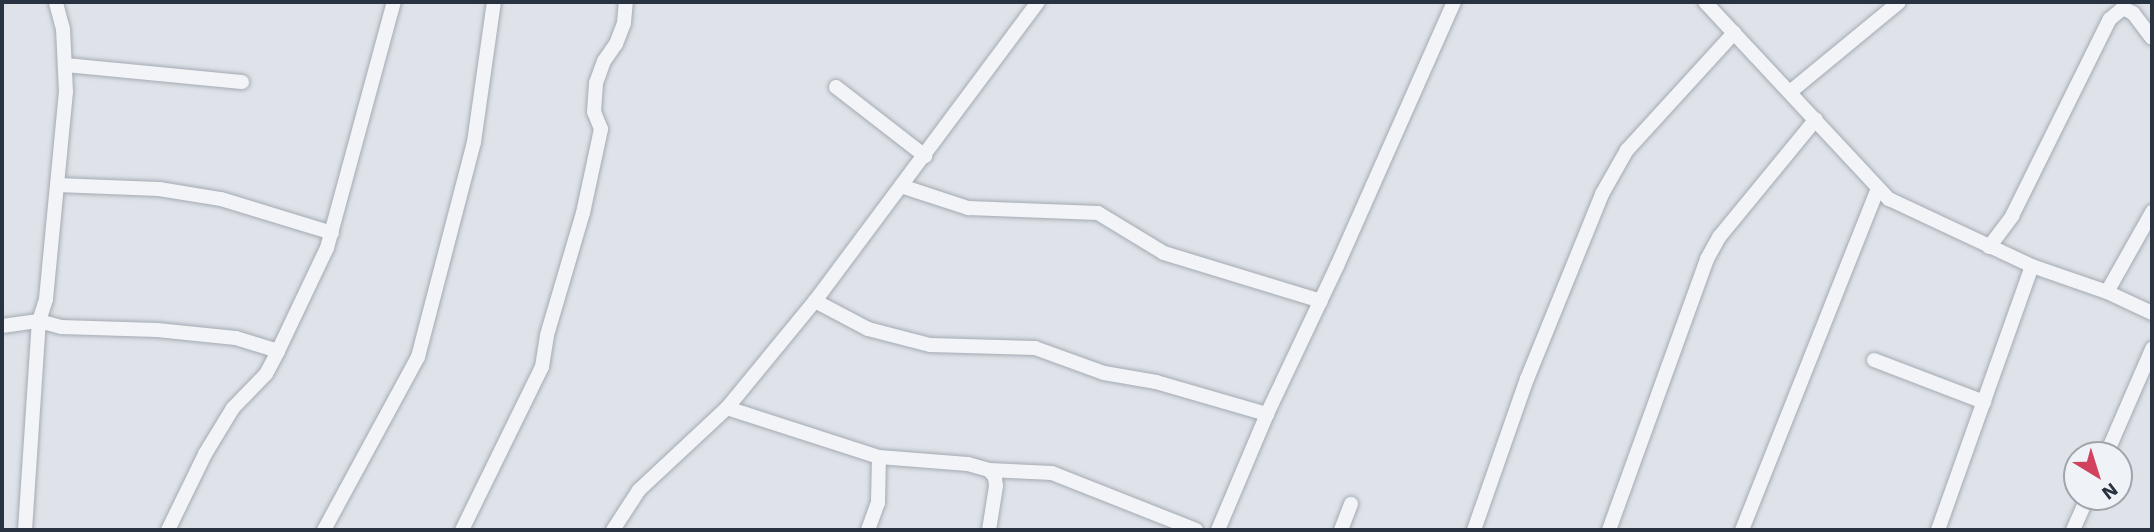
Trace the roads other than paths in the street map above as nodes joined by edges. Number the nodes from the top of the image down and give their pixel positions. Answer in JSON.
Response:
{"nodes":[{"id":1,"x":56,"y":2,"type":"edge"},
{"id":2,"x":394,"y":2,"type":"edge"},
{"id":3,"x":494,"y":2,"type":"edge"},
{"id":4,"x":626,"y":2,"type":"edge"},
{"id":5,"x":1038,"y":2,"type":"edge"},
{"id":6,"x":1454,"y":2,"type":"edge"},
{"id":7,"x":1899,"y":2,"type":"edge"},
{"id":8,"x":1712,"y":4,"type":"edge"},
{"id":9,"x":1734,"y":33,"type":"junction"},
{"id":10,"x":2152,"y":38,"type":"edge"},
{"id":11,"x":65,"y":65,"type":"junction"},
{"id":12,"x":242,"y":82,"type":"dead end"},
{"id":13,"x":836,"y":87,"type":"dead end"},
{"id":14,"x":1790,"y":92,"type":"junction"},
{"id":15,"x":1816,"y":119,"type":"junction"},
{"id":16,"x":925,"y":156,"type":"junction"},
{"id":17,"x":57,"y":185,"type":"junction"},
{"id":18,"x":901,"y":186,"type":"junction"},
{"id":19,"x":1878,"y":189,"type":"junction"},
{"id":20,"x":2152,"y":212,"type":"edge"},
{"id":21,"x":332,"y":233,"type":"junction"},
{"id":22,"x":1989,"y":247,"type":"junction"},
{"id":23,"x":2032,"y":266,"type":"junction"},
{"id":24,"x":2107,"y":292,"type":"junction"},
{"id":25,"x":815,"y":301,"type":"junction"},
{"id":26,"x":1321,"y":301,"type":"junction"},
{"id":27,"x":2152,"y":313,"type":"edge"},
{"id":28,"x":38,"y":321,"type":"junction"},
{"id":29,"x":2,"y":326,"type":"edge"},
{"id":30,"x":2152,"y":349,"type":"edge"},
{"id":31,"x":278,"y":351,"type":"junction"},
{"id":32,"x":1874,"y":360,"type":"dead end"},
{"id":33,"x":1984,"y":402,"type":"junction"},
{"id":34,"x":727,"y":408,"type":"junction"},
{"id":35,"x":1267,"y":414,"type":"junction"},
{"id":36,"x":2112,"y":441,"type":"edge"},
{"id":37,"x":879,"y":457,"type":"junction"},
{"id":38,"x":989,"y":470,"type":"junction"},
{"id":39,"x":1351,"y":504,"type":"dead end"},
{"id":40,"x":2082,"y":511,"type":"edge"},
{"id":41,"x":25,"y":530,"type":"edge"},
{"id":42,"x":168,"y":530,"type":"edge"},
{"id":43,"x":324,"y":530,"type":"edge"},
{"id":44,"x":462,"y":530,"type":"edge"},
{"id":45,"x":613,"y":530,"type":"edge"},
{"id":46,"x":868,"y":530,"type":"edge"},
{"id":47,"x":989,"y":530,"type":"edge"},
{"id":48,"x":1196,"y":530,"type":"edge"},
{"id":49,"x":1218,"y":530,"type":"edge"},
{"id":50,"x":1341,"y":530,"type":"edge"},
{"id":51,"x":1474,"y":530,"type":"edge"},
{"id":52,"x":1609,"y":530,"type":"edge"},
{"id":53,"x":1742,"y":530,"type":"edge"},
{"id":54,"x":1938,"y":530,"type":"edge"},
{"id":55,"x":2073,"y":530,"type":"edge"}],
"edges":[{"from":1,"to":11,"type":"street"},
{"from":2,"to":21,"type":"street"},
{"from":3,"to":43,"type":"street"},
{"from":4,"to":44,"type":"street"},
{"from":5,"to":16,"type":"street"},
{"from":6,"to":26,"type":"street"},
{"from":7,"to":14,"type":"street"},
{"from":8,"to":9,"type":"street"},
{"from":9,"to":14,"type":"street"},
{"from":9,"to":51,"type":"street"},
{"from":10,"to":22,"type":"street"},
{"from":11,"to":12,"type":"street"},
{"from":11,"to":17,"type":"street"},
{"from":13,"to":16,"type":"street"},
{"from":14,"to":15,"type":"street"},
{"from":15,"to":19,"type":"street"},
{"from":15,"to":52,"type":"street"},
{"from":16,"to":18,"type":"street"},
{"from":17,"to":21,"type":"street"},
{"from":17,"to":28,"type":"street"},
{"from":18,"to":25,"type":"street"},
{"from":18,"to":26,"type":"street"},
{"from":19,"to":22,"type":"street"},
{"from":19,"to":53,"type":"street"},
{"from":20,"to":24,"type":"street"},
{"from":21,"to":31,"type":"street"},
{"from":22,"to":23,"type":"street"},
{"from":23,"to":24,"type":"street"},
{"from":23,"to":33,"type":"street"},
{"from":24,"to":27,"type":"street"},
{"from":25,"to":34,"type":"street"},
{"from":25,"to":35,"type":"street"},
{"from":26,"to":35,"type":"street"},
{"from":28,"to":29,"type":"street"},
{"from":28,"to":31,"type":"street"},
{"from":28,"to":41,"type":"street"},
{"from":30,"to":36,"type":"street"},
{"from":31,"to":42,"type":"street"},
{"from":32,"to":33,"type":"street"},
{"from":33,"to":54,"type":"street"},
{"from":34,"to":37,"type":"street"},
{"from":34,"to":45,"type":"street"},
{"from":35,"to":49,"type":"street"},
{"from":37,"to":38,"type":"street"},
{"from":37,"to":46,"type":"street"},
{"from":38,"to":47,"type":"street"},
{"from":38,"to":48,"type":"street"},
{"from":39,"to":50,"type":"street"},
{"from":40,"to":55,"type":"street"}]}
